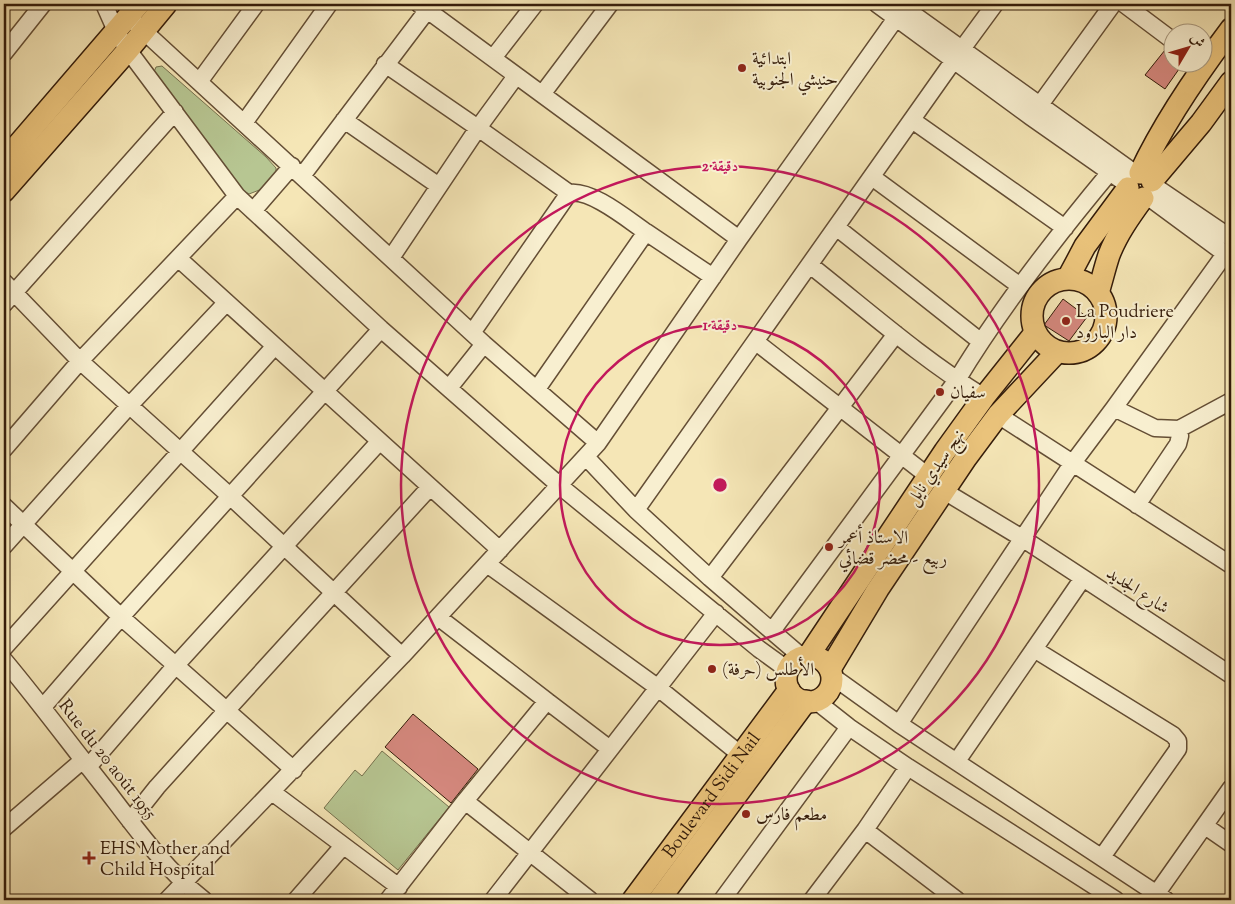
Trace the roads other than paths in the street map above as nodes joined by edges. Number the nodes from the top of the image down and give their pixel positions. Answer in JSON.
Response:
{"nodes":[{"id":1,"x":44,"y":4,"type":"edge"},
{"id":2,"x":104,"y":4,"type":"edge"},
{"id":3,"x":166,"y":4,"type":"edge"},
{"id":4,"x":256,"y":4,"type":"edge"},
{"id":5,"x":329,"y":4,"type":"edge"},
{"id":6,"x":535,"y":4,"type":"edge"},
{"id":7,"x":610,"y":4,"type":"edge"},
{"id":8,"x":877,"y":4,"type":"edge"},
{"id":9,"x":995,"y":4,"type":"edge"},
{"id":10,"x":1113,"y":4,"type":"edge"},
{"id":11,"x":1124,"y":4,"type":"edge"},
{"id":12,"x":426,"y":6,"type":"edge"},
{"id":13,"x":901,"y":8,"type":"edge"},
{"id":14,"x":128,"y":17,"type":"edge"},
{"id":15,"x":1231,"y":29,"type":"edge"},
{"id":16,"x":143,"y":32,"type":"junction"},
{"id":17,"x":1162,"y":32,"type":"edge"},
{"id":18,"x":128,"y":50,"type":"junction"},
{"id":19,"x":4,"y":53,"type":"edge"},
{"id":20,"x":1212,"y":53,"type":"edge"},
{"id":21,"x":958,"y":55,"type":"junction"},
{"id":22,"x":494,"y":58,"type":"junction"},
{"id":23,"x":385,"y":64,"type":"junction"},
{"id":24,"x":1199,"y":72,"type":"edge"},
{"id":25,"x":516,"y":76,"type":"junction"},
{"id":26,"x":199,"y":82,"type":"junction"},
{"id":27,"x":1231,"y":82,"type":"edge"},
{"id":28,"x":543,"y":93,"type":"junction"},
{"id":29,"x":1035,"y":111,"type":"junction"},
{"id":30,"x":175,"y":112,"type":"junction"},
{"id":31,"x":344,"y":120,"type":"junction"},
{"id":32,"x":912,"y":120,"type":"junction"},
{"id":33,"x":244,"y":123,"type":"junction"},
{"id":34,"x":478,"y":128,"type":"junction"},
{"id":35,"x":4,"y":161,"type":"edge"},
{"id":36,"x":297,"y":171,"type":"junction"},
{"id":37,"x":1110,"y":172,"type":"junction"},
{"id":38,"x":872,"y":177,"type":"junction"},
{"id":39,"x":1141,"y":185,"type":"junction"},
{"id":40,"x":438,"y":186,"type":"junction"},
{"id":41,"x":4,"y":191,"type":"edge"},
{"id":42,"x":569,"y":192,"type":"junction"},
{"id":43,"x":237,"y":196,"type":"junction"},
{"id":44,"x":253,"y":211,"type":"junction"},
{"id":45,"x":836,"y":227,"type":"junction"},
{"id":46,"x":1065,"y":228,"type":"junction"},
{"id":47,"x":646,"y":232,"type":"junction"},
{"id":48,"x":1231,"y":238,"type":"edge"},
{"id":49,"x":739,"y":239,"type":"junction"},
{"id":50,"x":1228,"y":256,"type":"edge"},
{"id":51,"x":391,"y":258,"type":"junction"},
{"id":52,"x":179,"y":259,"type":"junction"},
{"id":53,"x":810,"y":265,"type":"junction"},
{"id":54,"x":713,"y":277,"type":"junction"},
{"id":55,"x":1068,"y":278,"type":"junction"},
{"id":56,"x":1020,"y":286,"type":"junction"},
{"id":57,"x":7,"y":293,"type":"edge"},
{"id":58,"x":1098,"y":293,"type":"junction"},
{"id":59,"x":226,"y":303,"type":"junction"},
{"id":60,"x":381,"y":330,"type":"junction"},
{"id":61,"x":1035,"y":333,"type":"junction"},
{"id":62,"x":896,"y":334,"type":"junction"},
{"id":63,"x":478,"y":339,"type":"junction"},
{"id":64,"x":980,"y":341,"type":"junction"},
{"id":65,"x":756,"y":342,"type":"junction"},
{"id":66,"x":274,"y":347,"type":"junction"},
{"id":67,"x":1057,"y":352,"type":"junction"},
{"id":68,"x":80,"y":361,"type":"junction"},
{"id":69,"x":957,"y":380,"type":"junction"},
{"id":70,"x":449,"y":388,"type":"junction"},
{"id":71,"x":536,"y":389,"type":"junction"},
{"id":72,"x":324,"y":392,"type":"junction"},
{"id":73,"x":984,"y":397,"type":"junction"},
{"id":74,"x":129,"y":406,"type":"junction"},
{"id":75,"x":840,"y":406,"type":"junction"},
{"id":76,"x":1228,"y":407,"type":"edge"},
{"id":77,"x":1114,"y":408,"type":"junction"},
{"id":78,"x":998,"y":415,"type":"junction"},
{"id":79,"x":1179,"y":428,"type":"junction"},
{"id":80,"x":379,"y":442,"type":"junction"},
{"id":81,"x":598,"y":444,"type":"junction"},
{"id":82,"x":4,"y":449,"type":"edge"},
{"id":83,"x":179,"y":452,"type":"junction"},
{"id":84,"x":903,"y":455,"type":"junction"},
{"id":85,"x":586,"y":457,"type":"junction"},
{"id":86,"x":1072,"y":464,"type":"junction"},
{"id":87,"x":928,"y":476,"type":"junction"},
{"id":88,"x":560,"y":486,"type":"junction"},
{"id":89,"x":430,"y":487,"type":"junction"},
{"id":90,"x":944,"y":491,"type":"junction"},
{"id":91,"x":231,"y":497,"type":"junction"},
{"id":92,"x":1137,"y":505,"type":"junction"},
{"id":93,"x":4,"y":506,"type":"edge"},
{"id":94,"x":636,"y":510,"type":"junction"},
{"id":95,"x":24,"y":524,"type":"junction"},
{"id":96,"x":1022,"y":538,"type":"junction"},
{"id":97,"x":4,"y":546,"type":"edge"},
{"id":98,"x":284,"y":546,"type":"junction"},
{"id":99,"x":500,"y":550,"type":"junction"},
{"id":100,"x":487,"y":564,"type":"junction"},
{"id":101,"x":1231,"y":565,"type":"edge"},
{"id":102,"x":73,"y":572,"type":"junction"},
{"id":103,"x":710,"y":578,"type":"junction"},
{"id":104,"x":1083,"y":578,"type":"junction"},
{"id":105,"x":334,"y":593,"type":"junction"},
{"id":106,"x":716,"y":613,"type":"junction"},
{"id":107,"x":438,"y":616,"type":"junction"},
{"id":108,"x":121,"y":617,"type":"junction"},
{"id":109,"x":772,"y":632,"type":"junction"},
{"id":110,"x":4,"y":648,"type":"edge"},
{"id":111,"x":1034,"y":649,"type":"junction"},
{"id":112,"x":402,"y":656,"type":"junction"},
{"id":113,"x":4,"y":660,"type":"edge"},
{"id":114,"x":176,"y":665,"type":"junction"},
{"id":115,"x":831,"y":672,"type":"junction"},
{"id":116,"x":1231,"y":675,"type":"edge"},
{"id":117,"x":802,"y":679,"type":"junction"},
{"id":118,"x":657,"y":687,"type":"junction"},
{"id":119,"x":547,"y":701,"type":"junction"},
{"id":120,"x":43,"y":707,"type":"junction"},
{"id":121,"x":226,"y":710,"type":"junction"},
{"id":122,"x":899,"y":724,"type":"junction"},
{"id":123,"x":849,"y":727,"type":"junction"},
{"id":124,"x":610,"y":749,"type":"junction"},
{"id":125,"x":741,"y":755,"type":"junction"},
{"id":126,"x":957,"y":761,"type":"junction"},
{"id":127,"x":85,"y":764,"type":"junction"},
{"id":128,"x":908,"y":767,"type":"junction"},
{"id":129,"x":294,"y":770,"type":"junction"},
{"id":130,"x":1231,"y":788,"type":"edge"},
{"id":131,"x":272,"y":792,"type":"junction"},
{"id":132,"x":465,"y":801,"type":"junction"},
{"id":133,"x":130,"y":821,"type":"junction"},
{"id":134,"x":1205,"y":826,"type":"junction"},
{"id":135,"x":4,"y":828,"type":"edge"},
{"id":136,"x":865,"y":830,"type":"junction"},
{"id":137,"x":1231,"y":844,"type":"edge"},
{"id":138,"x":343,"y":846,"type":"junction"},
{"id":139,"x":530,"y":852,"type":"junction"},
{"id":140,"x":1102,"y":857,"type":"junction"},
{"id":141,"x":184,"y":884,"type":"junction"},
{"id":142,"x":399,"y":887,"type":"junction"},
{"id":143,"x":1158,"y":898,"type":"edge"},
{"id":144,"x":167,"y":900,"type":"edge"},
{"id":145,"x":204,"y":900,"type":"edge"},
{"id":146,"x":296,"y":900,"type":"edge"},
{"id":147,"x":388,"y":900,"type":"edge"},
{"id":148,"x":493,"y":900,"type":"edge"},
{"id":149,"x":590,"y":900,"type":"edge"},
{"id":150,"x":633,"y":900,"type":"edge"},
{"id":151,"x":659,"y":900,"type":"edge"},
{"id":152,"x":722,"y":900,"type":"edge"},
{"id":153,"x":812,"y":900,"type":"edge"},
{"id":154,"x":957,"y":900,"type":"edge"},
{"id":155,"x":1116,"y":900,"type":"edge"}],
"edges":[{"from":1,"to":19,"type":"street"},
{"from":2,"to":14,"type":"street"},
{"from":3,"to":16,"type":"main road"},
{"from":4,"to":26,"type":"street"},
{"from":5,"to":33,"type":"street"},
{"from":6,"to":22,"type":"street"},
{"from":7,"to":28,"type":"street"},
{"from":8,"to":13,"type":"street"},
{"from":9,"to":21,"type":"street"},
{"from":10,"to":29,"type":"street"},
{"from":11,"to":17,"type":"street"},
{"from":12,"to":22,"type":"street"},
{"from":12,"to":23,"type":"street"},
{"from":13,"to":21,"type":"street"},
{"from":13,"to":49,"type":"street"},
{"from":14,"to":16,"type":"street"},
{"from":14,"to":18,"type":"street"},
{"from":14,"to":35,"type":"main road"},
{"from":15,"to":20,"type":"main road"},
{"from":16,"to":18,"type":"main road"},
{"from":16,"to":26,"type":"street"},
{"from":18,"to":30,"type":"street"},
{"from":18,"to":41,"type":"main road"},
{"from":21,"to":29,"type":"street"},
{"from":21,"to":32,"type":"street"},
{"from":22,"to":25,"type":"street"},
{"from":23,"to":31,"type":"street"},
{"from":23,"to":34,"type":"street"},
{"from":24,"to":39,"type":"main road"},
{"from":25,"to":28,"type":"street"},
{"from":25,"to":34,"type":"street"},
{"from":26,"to":33,"type":"street"},
{"from":27,"to":39,"type":"main road"},
{"from":28,"to":49,"type":"street"},
{"from":29,"to":37,"type":"street"},
{"from":29,"to":39,"type":"street"},
{"from":30,"to":43,"type":"street"},
{"from":30,"to":57,"type":"street"},
{"from":31,"to":36,"type":"street"},
{"from":31,"to":40,"type":"street"},
{"from":32,"to":38,"type":"street"},
{"from":32,"to":46,"type":"street"},
{"from":33,"to":36,"type":"street"},
{"from":34,"to":40,"type":"street"},
{"from":34,"to":42,"type":"street"},
{"from":36,"to":44,"type":"street"},
{"from":36,"to":51,"type":"street"},
{"from":37,"to":39,"type":"street"},
{"from":37,"to":46,"type":"street"},
{"from":38,"to":45,"type":"street"},
{"from":38,"to":56,"type":"street"},
{"from":39,"to":48,"type":"street"},
{"from":39,"to":50,"type":"street"},
{"from":39,"to":55,"type":"main road"},
{"from":39,"to":58,"type":"main road"},
{"from":40,"to":51,"type":"street"},
{"from":42,"to":47,"type":"street"},
{"from":42,"to":63,"type":"street"},
{"from":43,"to":44,"type":"street"},
{"from":43,"to":52,"type":"street"},
{"from":44,"to":60,"type":"street"},
{"from":45,"to":53,"type":"street"},
{"from":45,"to":64,"type":"street"},
{"from":46,"to":56,"type":"street"},
{"from":47,"to":54,"type":"street"},
{"from":47,"to":71,"type":"street"},
{"from":49,"to":54,"type":"street"},
{"from":50,"to":77,"type":"street"},
{"from":51,"to":63,"type":"street"},
{"from":52,"to":59,"type":"street"},
{"from":52,"to":68,"type":"street"},
{"from":53,"to":62,"type":"street"},
{"from":53,"to":65,"type":"street"},
{"from":54,"to":81,"type":"street"},
{"from":55,"to":58,"type":"main road"},
{"from":55,"to":61,"type":"main road"},
{"from":56,"to":64,"type":"street"},
{"from":57,"to":68,"type":"street"},
{"from":58,"to":67,"type":"main road"},
{"from":59,"to":66,"type":"street"},
{"from":59,"to":74,"type":"street"},
{"from":60,"to":70,"type":"street"},
{"from":60,"to":72,"type":"street"},
{"from":61,"to":67,"type":"main road"},
{"from":61,"to":73,"type":"main road","name":"نهج سيدي نايل"},
{"from":62,"to":69,"type":"street"},
{"from":62,"to":75,"type":"street"},
{"from":63,"to":70,"type":"street"},
{"from":63,"to":71,"type":"street"},
{"from":64,"to":69,"type":"street"},
{"from":65,"to":75,"type":"street"},
{"from":65,"to":94,"type":"street"},
{"from":66,"to":72,"type":"street"},
{"from":66,"to":83,"type":"street"},
{"from":67,"to":78,"type":"main road","name":"نهج سيدي نايل"},
{"from":68,"to":74,"type":"street"},
{"from":68,"to":82,"type":"street"},
{"from":69,"to":73,"type":"street"},
{"from":69,"to":84,"type":"street"},
{"from":70,"to":88,"type":"street"},
{"from":71,"to":81,"type":"street"},
{"from":72,"to":80,"type":"street"},
{"from":72,"to":91,"type":"street"},
{"from":73,"to":87,"type":"main road","name":"نهج سيدي نايل"},
{"from":74,"to":83,"type":"street"},
{"from":74,"to":95,"type":"street"},
{"from":75,"to":84,"type":"street"},
{"from":75,"to":103,"type":"street"},
{"from":76,"to":79,"type":"street"},
{"from":77,"to":79,"type":"street"},
{"from":77,"to":86,"type":"street"},
{"from":78,"to":86,"type":"street"},
{"from":78,"to":90,"type":"main road","name":"نهج سيدي نايل"},
{"from":79,"to":92,"type":"street"},
{"from":80,"to":89,"type":"street"},
{"from":80,"to":98,"type":"street"},
{"from":81,"to":85,"type":"street"},
{"from":83,"to":91,"type":"street"},
{"from":83,"to":102,"type":"street"},
{"from":84,"to":87,"type":"street"},
{"from":84,"to":109,"type":"street"},
{"from":85,"to":88,"type":"street"},
{"from":85,"to":94,"type":"street"},
{"from":86,"to":92,"type":"street"},
{"from":86,"to":96,"type":"street"},
{"from":87,"to":117,"type":"main road","name":"نهج سيدي نايل"},
{"from":88,"to":99,"type":"street"},
{"from":88,"to":106,"type":"street"},
{"from":89,"to":99,"type":"street"},
{"from":89,"to":105,"type":"street"},
{"from":90,"to":96,"type":"street","name":"شارع الجديد"},
{"from":90,"to":115,"type":"main road","name":"نهج سيدي نايل"},
{"from":91,"to":98,"type":"street"},
{"from":91,"to":108,"type":"street"},
{"from":92,"to":101,"type":"street"},
{"from":93,"to":95,"type":"street"},
{"from":94,"to":103,"type":"street"},
{"from":95,"to":97,"type":"street"},
{"from":95,"to":102,"type":"street"},
{"from":96,"to":104,"type":"street","name":"شارع الجديد"},
{"from":96,"to":122,"type":"street"},
{"from":98,"to":105,"type":"street"},
{"from":98,"to":114,"type":"street"},
{"from":99,"to":100,"type":"street"},
{"from":100,"to":107,"type":"street"},
{"from":100,"to":118,"type":"street"},
{"from":102,"to":108,"type":"street"},
{"from":102,"to":110,"type":"street"},
{"from":103,"to":109,"type":"street"},
{"from":104,"to":111,"type":"street"},
{"from":104,"to":116,"type":"street","name":"شارع الجديد"},
{"from":105,"to":112,"type":"street"},
{"from":105,"to":121,"type":"street"},
{"from":106,"to":117,"type":"street"},
{"from":106,"to":118,"type":"street"},
{"from":107,"to":112,"type":"street"},
{"from":107,"to":119,"type":"street"},
{"from":108,"to":114,"type":"street"},
{"from":108,"to":120,"type":"street"},
{"from":109,"to":117,"type":"street"},
{"from":111,"to":126,"type":"street"},
{"from":111,"to":140,"type":"street"},
{"from":112,"to":129,"type":"street"},
{"from":113,"to":120,"type":"street","name":"Rue du 20 août 1955"},
{"from":114,"to":121,"type":"street"},
{"from":114,"to":127,"type":"street"},
{"from":115,"to":117,"type":"main road"},
{"from":115,"to":117,"type":"main road","name":"نهج سيدي نايل"},
{"from":115,"to":122,"type":"street"},
{"from":117,"to":123,"type":"street"},
{"from":117,"to":125,"type":"main road","name":"Boulevard Sidi Nail"},
{"from":117,"to":151,"type":"main road","name":"Boulevard Sidi Nail"},
{"from":118,"to":124,"type":"street"},
{"from":118,"to":125,"type":"street"},
{"from":119,"to":124,"type":"street"},
{"from":119,"to":132,"type":"street"},
{"from":120,"to":127,"type":"street","name":"Rue du 20 août 1955"},
{"from":121,"to":129,"type":"street"},
{"from":121,"to":133,"type":"street"},
{"from":122,"to":126,"type":"street"},
{"from":123,"to":128,"type":"street"},
{"from":123,"to":152,"type":"street"},
{"from":124,"to":139,"type":"street"},
{"from":125,"to":150,"type":"main road","name":"Boulevard Sidi Nail"},
{"from":126,"to":140,"type":"street"},
{"from":127,"to":133,"type":"street","name":"Rue du 20 août 1955"},
{"from":127,"to":135,"type":"street"},
{"from":128,"to":136,"type":"street"},
{"from":128,"to":155,"type":"street"},
{"from":129,"to":131,"type":"street"},
{"from":130,"to":134,"type":"street"},
{"from":131,"to":138,"type":"street"},
{"from":131,"to":141,"type":"street"},
{"from":132,"to":139,"type":"street"},
{"from":132,"to":142,"type":"street"},
{"from":133,"to":141,"type":"street","name":"Rue du 20 août 1955"},
{"from":134,"to":137,"type":"street"},
{"from":134,"to":143,"type":"street"},
{"from":136,"to":153,"type":"street"},
{"from":136,"to":154,"type":"street"},
{"from":138,"to":142,"type":"street"},
{"from":138,"to":146,"type":"street"},
{"from":139,"to":148,"type":"street"},
{"from":139,"to":149,"type":"street"},
{"from":140,"to":143,"type":"street"},
{"from":141,"to":144,"type":"street"},
{"from":141,"to":145,"type":"street","name":"Rue du 20 août 1955"},
{"from":142,"to":147,"type":"street"}]}
